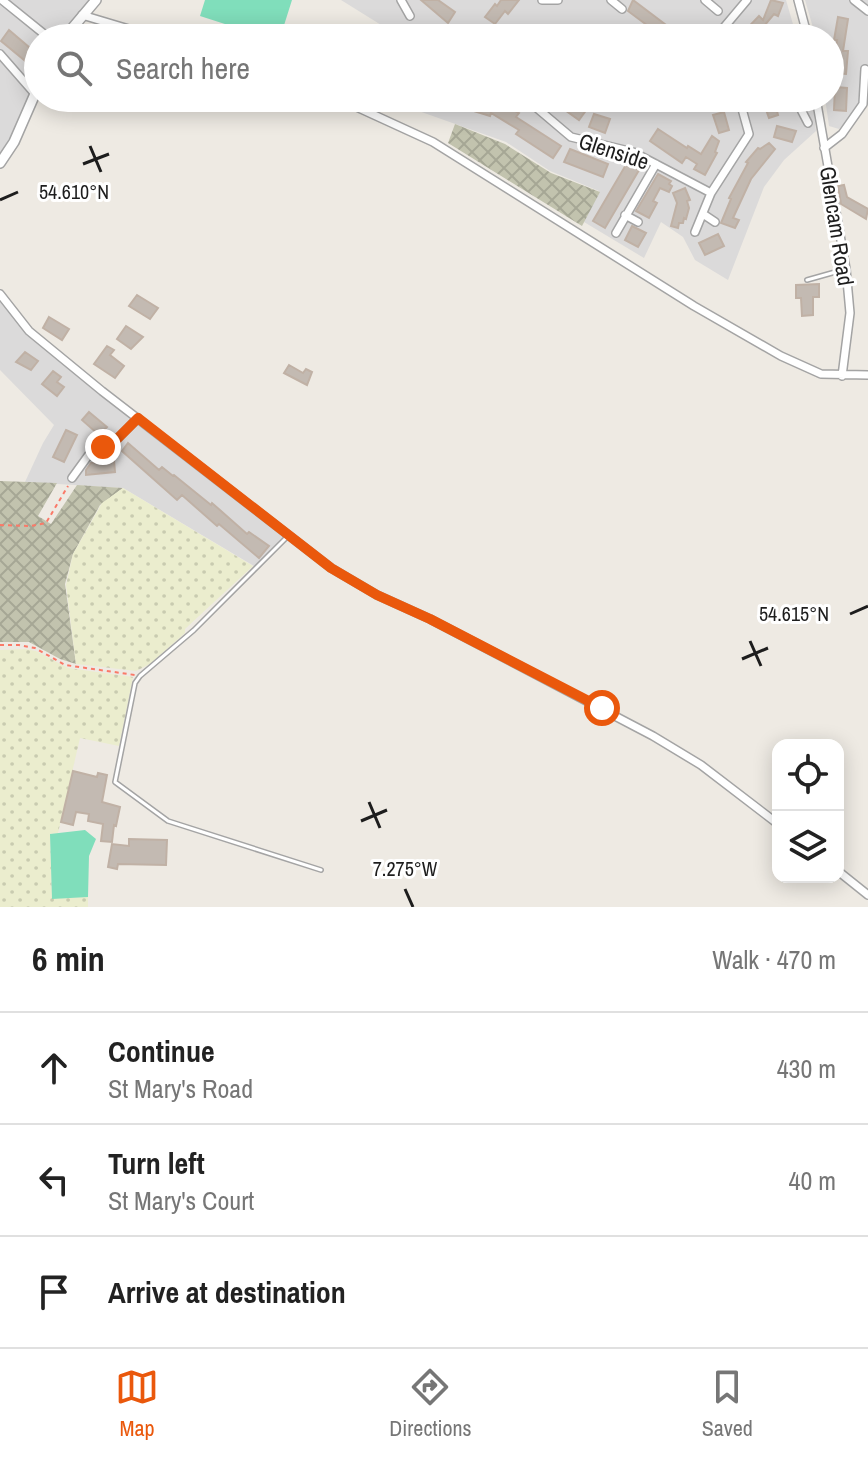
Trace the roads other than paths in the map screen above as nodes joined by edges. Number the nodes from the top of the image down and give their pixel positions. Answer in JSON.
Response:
{"nodes":[{"id":1,"x":2,"y":0,"type":"edge"},
{"id":2,"x":96,"y":0,"type":"edge"},
{"id":3,"x":401,"y":0,"type":"edge"},
{"id":4,"x":542,"y":0,"type":"edge"},
{"id":5,"x":558,"y":0,"type":"edge"},
{"id":6,"x":611,"y":0,"type":"edge"},
{"id":7,"x":705,"y":0,"type":"edge"},
{"id":8,"x":747,"y":0,"type":"edge"},
{"id":9,"x":798,"y":0,"type":"edge"},
{"id":10,"x":854,"y":0,"type":"edge"},
{"id":11,"x":622,"y":9,"type":"dead end"},
{"id":12,"x":718,"y":11,"type":"dead end"},
{"id":13,"x":868,"y":11,"type":"edge"},
{"id":14,"x":82,"y":15,"type":"junction"},
{"id":15,"x":410,"y":16,"type":"dead end"},
{"id":16,"x":32,"y":24,"type":"edge"},
{"id":17,"x":75,"y":24,"type":"edge"},
{"id":18,"x":112,"y":24,"type":"edge"},
{"id":19,"x":727,"y":24,"type":"edge"},
{"id":20,"x":804,"y":24,"type":"edge"},
{"id":21,"x":0,"y":54,"type":"edge"},
{"id":22,"x":865,"y":69,"type":"dead end"},
{"id":23,"x":24,"y":77,"type":"edge"},
{"id":24,"x":27,"y":112,"type":"edge"},
{"id":25,"x":368,"y":112,"type":"edge"},
{"id":26,"x":542,"y":112,"type":"edge"},
{"id":27,"x":743,"y":112,"type":"edge"},
{"id":28,"x":818,"y":112,"type":"edge"},
{"id":29,"x":804,"y":114,"type":"joint"},
{"id":30,"x":794,"y":120,"type":"dead end"},
{"id":31,"x":808,"y":123,"type":"dead end"},
{"id":32,"x":824,"y":148,"type":"junction"},
{"id":33,"x":0,"y":163,"type":"edge"},
{"id":34,"x":656,"y":164,"type":"junction"},
{"id":35,"x":711,"y":193,"type":"junction"},
{"id":36,"x":703,"y":214,"type":"junction"},
{"id":37,"x":625,"y":215,"type":"junction"},
{"id":38,"x":638,"y":222,"type":"dead end"},
{"id":39,"x":715,"y":222,"type":"dead end"},
{"id":40,"x":695,"y":232,"type":"dead end"},
{"id":41,"x":616,"y":233,"type":"dead end"},
{"id":42,"x":846,"y":269,"type":"junction"},
{"id":43,"x":807,"y":280,"type":"dead end"},
{"id":44,"x":0,"y":294,"type":"edge"},
{"id":45,"x":868,"y":375,"type":"edge"},
{"id":46,"x":842,"y":376,"type":"junction"},
{"id":47,"x":138,"y":418,"type":"junction"},
{"id":48,"x":72,"y":478,"type":"road end"},
{"id":49,"x":289,"y":535,"type":"junction"},
{"id":50,"x":772,"y":819,"type":"edge"},
{"id":51,"x":321,"y":870,"type":"dead end"},
{"id":52,"x":844,"y":876,"type":"edge"},
{"id":53,"x":868,"y":895,"type":"edge"}],
"edges":[{"from":1,"to":16,"type":"street"},
{"from":2,"to":14,"type":"street"},
{"from":3,"to":15,"type":"street"},
{"from":4,"to":5,"type":"street"},
{"from":6,"to":11,"type":"street"},
{"from":7,"to":12,"type":"street"},
{"from":8,"to":19,"type":"street"},
{"from":9,"to":20,"type":"street"},
{"from":10,"to":13,"type":"street"},
{"from":14,"to":17,"type":"street"},
{"from":14,"to":18,"type":"street"},
{"from":21,"to":23,"type":"street"},
{"from":22,"to":32,"type":"street"},
{"from":24,"to":33,"type":"street"},
{"from":25,"to":46,"type":"street"},
{"from":26,"to":34,"type":"street","name":"Glenside"},
{"from":27,"to":35,"type":"street"},
{"from":28,"to":32,"type":"street","name":"Glencam Road"},
{"from":29,"to":30,"type":"street"},
{"from":29,"to":31,"type":"street"},
{"from":32,"to":42,"type":"street","name":"Glencam Road"},
{"from":34,"to":35,"type":"street","name":"Glenside"},
{"from":34,"to":37,"type":"street"},
{"from":35,"to":36,"type":"street"},
{"from":36,"to":39,"type":"street"},
{"from":36,"to":40,"type":"street"},
{"from":37,"to":38,"type":"street"},
{"from":37,"to":41,"type":"street"},
{"from":42,"to":43,"type":"lane"},
{"from":42,"to":46,"type":"street","name":"Glencam Road"},
{"from":44,"to":47,"type":"street"},
{"from":45,"to":46,"type":"street"},
{"from":47,"to":48,"type":"street"},
{"from":47,"to":49,"type":"street"},
{"from":49,"to":50,"type":"street"},
{"from":49,"to":51,"type":"lane"},
{"from":52,"to":53,"type":"street"}]}
